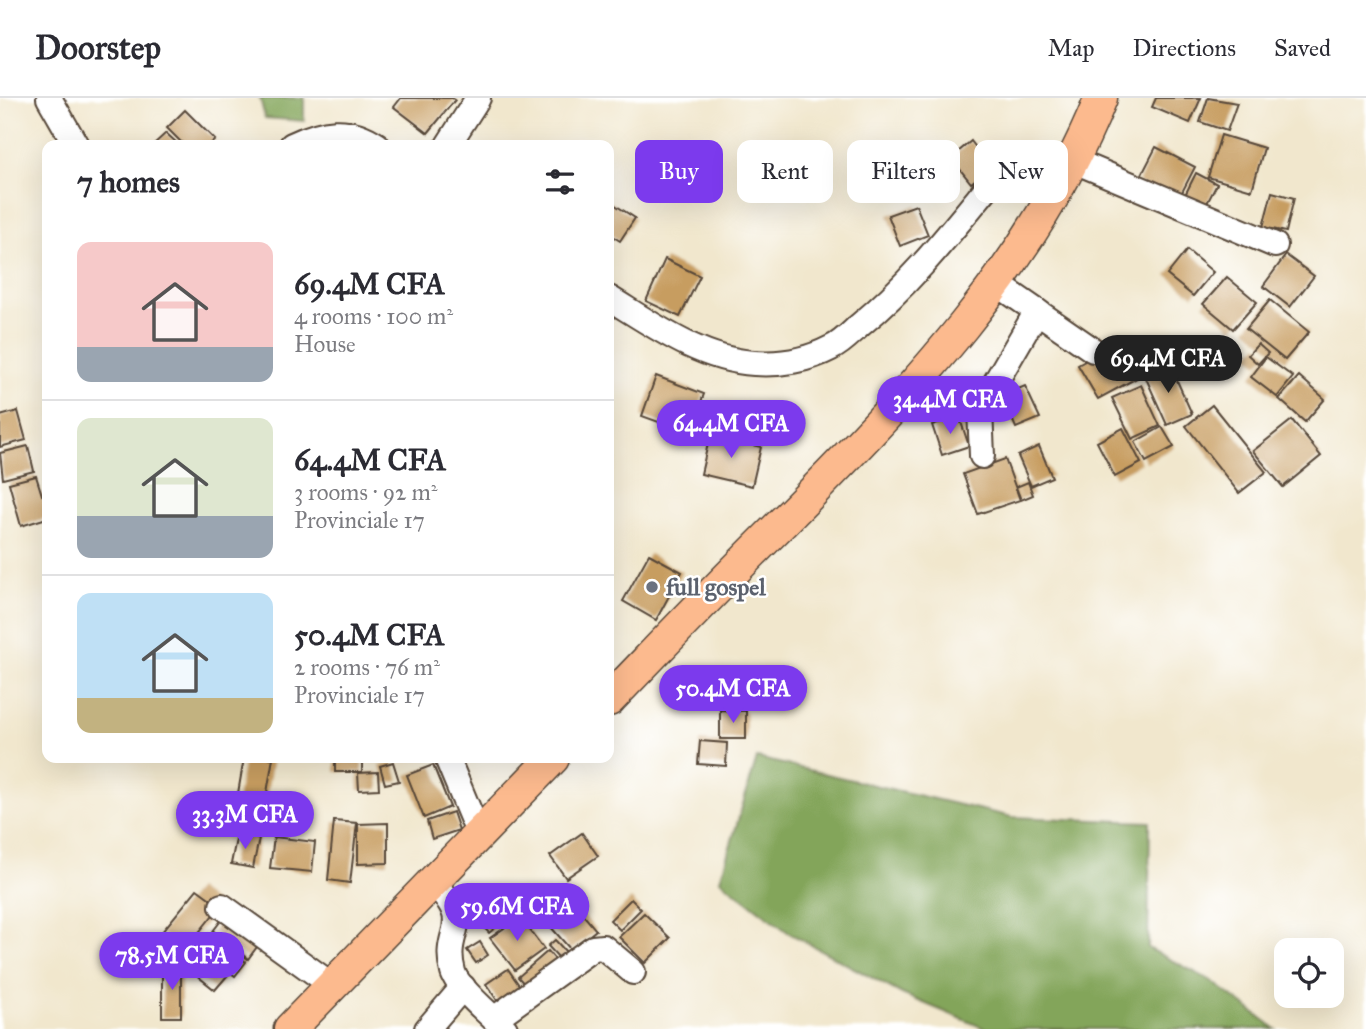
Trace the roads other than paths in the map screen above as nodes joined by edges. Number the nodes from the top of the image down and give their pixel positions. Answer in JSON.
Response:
{"nodes":[{"id":1,"x":49,"y":98,"type":"edge"},
{"id":2,"x":478,"y":98,"type":"edge"},
{"id":3,"x":1101,"y":98,"type":"edge"},
{"id":4,"x":73,"y":140,"type":"edge"},
{"id":5,"x":303,"y":140,"type":"edge"},
{"id":6,"x":366,"y":140,"type":"edge"},
{"id":7,"x":451,"y":140,"type":"edge"},
{"id":8,"x":1072,"y":160,"type":"junction"},
{"id":9,"x":974,"y":203,"type":"edge"},
{"id":10,"x":1275,"y":245,"type":"dead end"},
{"id":11,"x":996,"y":282,"type":"junction"},
{"id":12,"x":614,"y":302,"type":"edge"},
{"id":13,"x":1037,"y":311,"type":"junction"},
{"id":14,"x":1093,"y":349,"type":"dead end"},
{"id":15,"x":982,"y":456,"type":"dead end"},
{"id":16,"x":614,"y":694,"type":"edge"},
{"id":17,"x":449,"y":763,"type":"edge"},
{"id":18,"x":548,"y":763,"type":"edge"},
{"id":19,"x":479,"y":835,"type":"junction"},
{"id":20,"x":433,"y":882,"type":"junction"},
{"id":21,"x":222,"y":906,"type":"dead end"},
{"id":22,"x":633,"y":972,"type":"dead end"},
{"id":23,"x":333,"y":986,"type":"junction"},
{"id":24,"x":463,"y":987,"type":"junction"},
{"id":25,"x":499,"y":1024,"type":"edge"},
{"id":26,"x":290,"y":1029,"type":"edge"},
{"id":27,"x":427,"y":1029,"type":"edge"}],
"edges":[{"from":1,"to":4,"type":"street"},
{"from":2,"to":7,"type":"street"},
{"from":3,"to":8,"type":"main road"},
{"from":5,"to":6,"type":"street"},
{"from":8,"to":10,"type":"street"},
{"from":8,"to":11,"type":"main road"},
{"from":9,"to":12,"type":"street"},
{"from":11,"to":13,"type":"street"},
{"from":11,"to":16,"type":"main road"},
{"from":13,"to":14,"type":"street"},
{"from":13,"to":15,"type":"street"},
{"from":17,"to":19,"type":"street"},
{"from":18,"to":19,"type":"main road"},
{"from":19,"to":20,"type":"main road"},
{"from":20,"to":23,"type":"main road"},
{"from":20,"to":24,"type":"street"},
{"from":21,"to":23,"type":"street"},
{"from":22,"to":25,"type":"street"},
{"from":23,"to":26,"type":"main road"},
{"from":24,"to":25,"type":"street"},
{"from":24,"to":27,"type":"street"}]}
